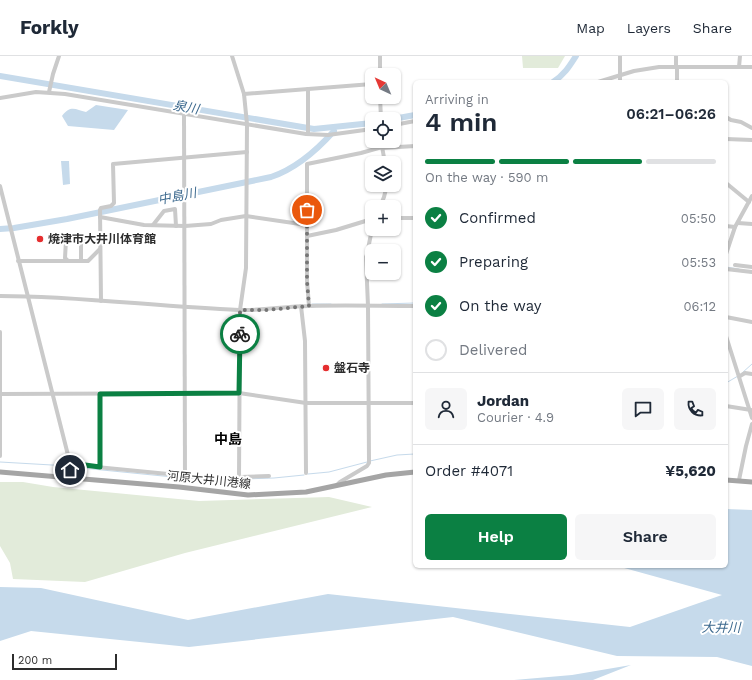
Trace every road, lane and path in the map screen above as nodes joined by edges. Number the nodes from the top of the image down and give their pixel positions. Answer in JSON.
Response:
{"nodes":[{"id":1,"x":59,"y":56,"type":"edge"},
{"id":2,"x":232,"y":56,"type":"edge"},
{"id":3,"x":380,"y":56,"type":"edge"},
{"id":4,"x":620,"y":56,"type":"edge"},
{"id":5,"x":676,"y":56,"type":"edge"},
{"id":6,"x":740,"y":56,"type":"edge"},
{"id":7,"x":677,"y":67,"type":"junction"},
{"id":8,"x":739,"y":67,"type":"junction"},
{"id":9,"x":752,"y":67,"type":"edge"},
{"id":10,"x":380,"y":68,"type":"edge"},
{"id":11,"x":620,"y":75,"type":"junction"},
{"id":12,"x":604,"y":80,"type":"edge"},
{"id":13,"x":620,"y":80,"type":"edge"},
{"id":14,"x":677,"y":80,"type":"edge"},
{"id":15,"x":365,"y":85,"type":"edge"},
{"id":16,"x":308,"y":89,"type":"junction"},
{"id":17,"x":49,"y":92,"type":"junction"},
{"id":18,"x":244,"y":94,"type":"junction"},
{"id":19,"x":0,"y":98,"type":"edge"},
{"id":20,"x":184,"y":114,"type":"junction"},
{"id":21,"x":728,"y":118,"type":"edge"},
{"id":22,"x":413,"y":121,"type":"edge"},
{"id":23,"x":247,"y":124,"type":"junction"},
{"id":24,"x":401,"y":124,"type":"edge"},
{"id":25,"x":752,"y":128,"type":"edge"},
{"id":26,"x":365,"y":130,"type":"edge"},
{"id":27,"x":308,"y":134,"type":"junction"},
{"id":28,"x":728,"y":139,"type":"edge"},
{"id":29,"x":752,"y":140,"type":"edge"},
{"id":30,"x":401,"y":146,"type":"edge"},
{"id":31,"x":413,"y":146,"type":"edge"},
{"id":32,"x":378,"y":148,"type":"edge"},
{"id":33,"x":247,"y":152,"type":"junction"},
{"id":34,"x":184,"y":157,"type":"junction"},
{"id":35,"x":728,"y":185,"type":"edge"},
{"id":36,"x":0,"y":186,"type":"edge"},
{"id":37,"x":752,"y":196,"type":"edge"},
{"id":38,"x":749,"y":202,"type":"junction"},
{"id":39,"x":246,"y":216,"type":"junction"},
{"id":40,"x":100,"y":217,"type":"junction"},
{"id":41,"x":401,"y":218,"type":"edge"},
{"id":42,"x":413,"y":218,"type":"edge"},
{"id":43,"x":365,"y":221,"type":"edge"},
{"id":44,"x":752,"y":224,"type":"edge"},
{"id":45,"x":153,"y":225,"type":"junction"},
{"id":46,"x":306,"y":225,"type":"junction"},
{"id":47,"x":737,"y":225,"type":"junction"},
{"id":48,"x":176,"y":226,"type":"junction"},
{"id":49,"x":185,"y":226,"type":"junction"},
{"id":50,"x":728,"y":226,"type":"edge"},
{"id":51,"x":306,"y":236,"type":"junction"},
{"id":52,"x":60,"y":240,"type":"dead end"},
{"id":53,"x":66,"y":240,"type":"junction"},
{"id":54,"x":81,"y":240,"type":"junction"},
{"id":55,"x":100,"y":240,"type":"junction"},
{"id":56,"x":100,"y":249,"type":"junction"},
{"id":57,"x":728,"y":249,"type":"edge"},
{"id":58,"x":18,"y":261,"type":"junction"},
{"id":59,"x":68,"y":261,"type":"junction"},
{"id":60,"x":81,"y":261,"type":"junction"},
{"id":61,"x":735,"y":264,"type":"dead end"},
{"id":62,"x":752,"y":267,"type":"edge"},
{"id":63,"x":728,"y":269,"type":"edge"},
{"id":64,"x":752,"y":272,"type":"edge"},
{"id":65,"x":367,"y":280,"type":"edge"},
{"id":66,"x":0,"y":296,"type":"edge"},
{"id":67,"x":27,"y":296,"type":"junction"},
{"id":68,"x":101,"y":301,"type":"junction"},
{"id":69,"x":368,"y":305,"type":"junction"},
{"id":70,"x":184,"y":306,"type":"junction"},
{"id":71,"x":301,"y":306,"type":"junction"},
{"id":72,"x":309,"y":306,"type":"junction"},
{"id":73,"x":413,"y":306,"type":"edge"},
{"id":74,"x":240,"y":310,"type":"junction"},
{"id":75,"x":728,"y":317,"type":"edge"},
{"id":76,"x":752,"y":322,"type":"edge"},
{"id":77,"x":0,"y":332,"type":"edge"},
{"id":78,"x":728,"y":342,"type":"edge"},
{"id":79,"x":752,"y":374,"type":"edge"},
{"id":80,"x":739,"y":375,"type":"junction"},
{"id":81,"x":184,"y":393,"type":"junction"},
{"id":82,"x":239,"y":393,"type":"junction"},
{"id":83,"x":1,"y":394,"type":"edge"},
{"id":84,"x":52,"y":394,"type":"junction"},
{"id":85,"x":100,"y":394,"type":"junction"},
{"id":86,"x":306,"y":403,"type":"junction"},
{"id":87,"x":369,"y":403,"type":"junction"},
{"id":88,"x":413,"y":403,"type":"edge"},
{"id":89,"x":728,"y":406,"type":"edge"},
{"id":90,"x":751,"y":410,"type":"edge"},
{"id":91,"x":752,"y":418,"type":"edge"},
{"id":92,"x":752,"y":424,"type":"edge"},
{"id":93,"x":750,"y":437,"type":"edge"},
{"id":94,"x":0,"y":456,"type":"edge"},
{"id":95,"x":70,"y":465,"type":"junction"},
{"id":96,"x":100,"y":467,"type":"junction"},
{"id":97,"x":0,"y":472,"type":"edge"},
{"id":98,"x":413,"y":472,"type":"edge"},
{"id":99,"x":306,"y":473,"type":"dead end"},
{"id":100,"x":59,"y":476,"type":"junction"},
{"id":101,"x":184,"y":476,"type":"junction"},
{"id":102,"x":269,"y":476,"type":"dead end"},
{"id":103,"x":239,"y":478,"type":"junction"},
{"id":104,"x":728,"y":480,"type":"edge"},
{"id":105,"x":739,"y":480,"type":"junction"},
{"id":106,"x":752,"y":482,"type":"edge"},
{"id":107,"x":336,"y":486,"type":"junction"}],
"edges":[{"from":1,"to":17,"type":"street"},
{"from":2,"to":18,"type":"street"},
{"from":3,"to":10,"type":"street"},
{"from":4,"to":11,"type":"street"},
{"from":5,"to":7,"type":"street"},
{"from":6,"to":8,"type":"street"},
{"from":7,"to":8,"type":"street"},
{"from":7,"to":11,"type":"street"},
{"from":7,"to":14,"type":"street"},
{"from":8,"to":9,"type":"street"},
{"from":11,"to":12,"type":"street"},
{"from":11,"to":13,"type":"street"},
{"from":15,"to":16,"type":"street"},
{"from":16,"to":18,"type":"street"},
{"from":16,"to":27,"type":"street"},
{"from":17,"to":19,"type":"street"},
{"from":17,"to":20,"type":"street"},
{"from":18,"to":23,"type":"street"},
{"from":20,"to":23,"type":"street"},
{"from":20,"to":34,"type":"street"},
{"from":21,"to":25,"type":"street"},
{"from":22,"to":24,"type":"street"},
{"from":23,"to":27,"type":"street"},
{"from":23,"to":33,"type":"street"},
{"from":26,"to":27,"type":"street"},
{"from":28,"to":29,"type":"street"},
{"from":30,"to":31,"type":"street"},
{"from":32,"to":46,"type":"street"},
{"from":33,"to":34,"type":"street"},
{"from":33,"to":39,"type":"street"},
{"from":34,"to":40,"type":"street"},
{"from":34,"to":49,"type":"street"},
{"from":35,"to":38,"type":"street"},
{"from":36,"to":58,"type":"street"},
{"from":37,"to":38,"type":"street"},
{"from":38,"to":47,"type":"street"},
{"from":39,"to":46,"type":"street"},
{"from":39,"to":49,"type":"street"},
{"from":39,"to":74,"type":"street"},
{"from":40,"to":45,"type":"street"},
{"from":40,"to":55,"type":"street"},
{"from":41,"to":42,"type":"street"},
{"from":43,"to":51,"type":"street"},
{"from":44,"to":47,"type":"street"},
{"from":45,"to":48,"type":"street"},
{"from":45,"to":48,"type":"street"},
{"from":46,"to":51,"type":"street"},
{"from":47,"to":50,"type":"street"},
{"from":47,"to":57,"type":"street"},
{"from":48,"to":49,"type":"street"},
{"from":49,"to":70,"type":"street"},
{"from":51,"to":72,"type":"street"},
{"from":52,"to":53,"type":"street"},
{"from":53,"to":54,"type":"street"},
{"from":53,"to":59,"type":"street"},
{"from":54,"to":55,"type":"street"},
{"from":54,"to":60,"type":"street"},
{"from":55,"to":56,"type":"street"},
{"from":56,"to":60,"type":"street"},
{"from":56,"to":68,"type":"street"},
{"from":58,"to":59,"type":"street"},
{"from":58,"to":67,"type":"street"},
{"from":59,"to":60,"type":"street"},
{"from":61,"to":62,"type":"street"},
{"from":63,"to":64,"type":"street"},
{"from":65,"to":69,"type":"street"},
{"from":66,"to":67,"type":"street"},
{"from":67,"to":68,"type":"street"},
{"from":67,"to":84,"type":"street"},
{"from":68,"to":70,"type":"street"},
{"from":69,"to":72,"type":"street"},
{"from":69,"to":73,"type":"street"},
{"from":69,"to":87,"type":"street"},
{"from":70,"to":74,"type":"street"},
{"from":70,"to":81,"type":"street"},
{"from":71,"to":72,"type":"street"},
{"from":71,"to":74,"type":"street"},
{"from":71,"to":86,"type":"street"},
{"from":74,"to":82,"type":"street"},
{"from":75,"to":76,"type":"street"},
{"from":77,"to":83,"type":"street"},
{"from":78,"to":80,"type":"street"},
{"from":79,"to":80,"type":"street"},
{"from":80,"to":90,"type":"street"},
{"from":81,"to":82,"type":"street"},
{"from":81,"to":85,"type":"street"},
{"from":81,"to":101,"type":"street"},
{"from":82,"to":86,"type":"street"},
{"from":82,"to":103,"type":"street"},
{"from":83,"to":84,"type":"street"},
{"from":83,"to":94,"type":"street"},
{"from":84,"to":85,"type":"street"},
{"from":84,"to":95,"type":"street"},
{"from":85,"to":96,"type":"street"},
{"from":86,"to":87,"type":"street"},
{"from":86,"to":99,"type":"street"},
{"from":87,"to":88,"type":"street"},
{"from":87,"to":107,"type":"street"},
{"from":89,"to":90,"type":"street"},
{"from":90,"to":91,"type":"street"},
{"from":92,"to":93,"type":"street"},
{"from":93,"to":105,"type":"street"},
{"from":95,"to":96,"type":"street"},
{"from":95,"to":100,"type":"street"},
{"from":96,"to":101,"type":"street"},
{"from":97,"to":100,"type":"main road","name":"河原大井川港線"},
{"from":98,"to":107,"type":"main road","name":"河原大井川港線"},
{"from":100,"to":107,"type":"main road","name":"河原大井川港線"},
{"from":101,"to":103,"type":"street"},
{"from":102,"to":103,"type":"street"},
{"from":104,"to":105,"type":"main road"},
{"from":105,"to":106,"type":"main road"}]}
